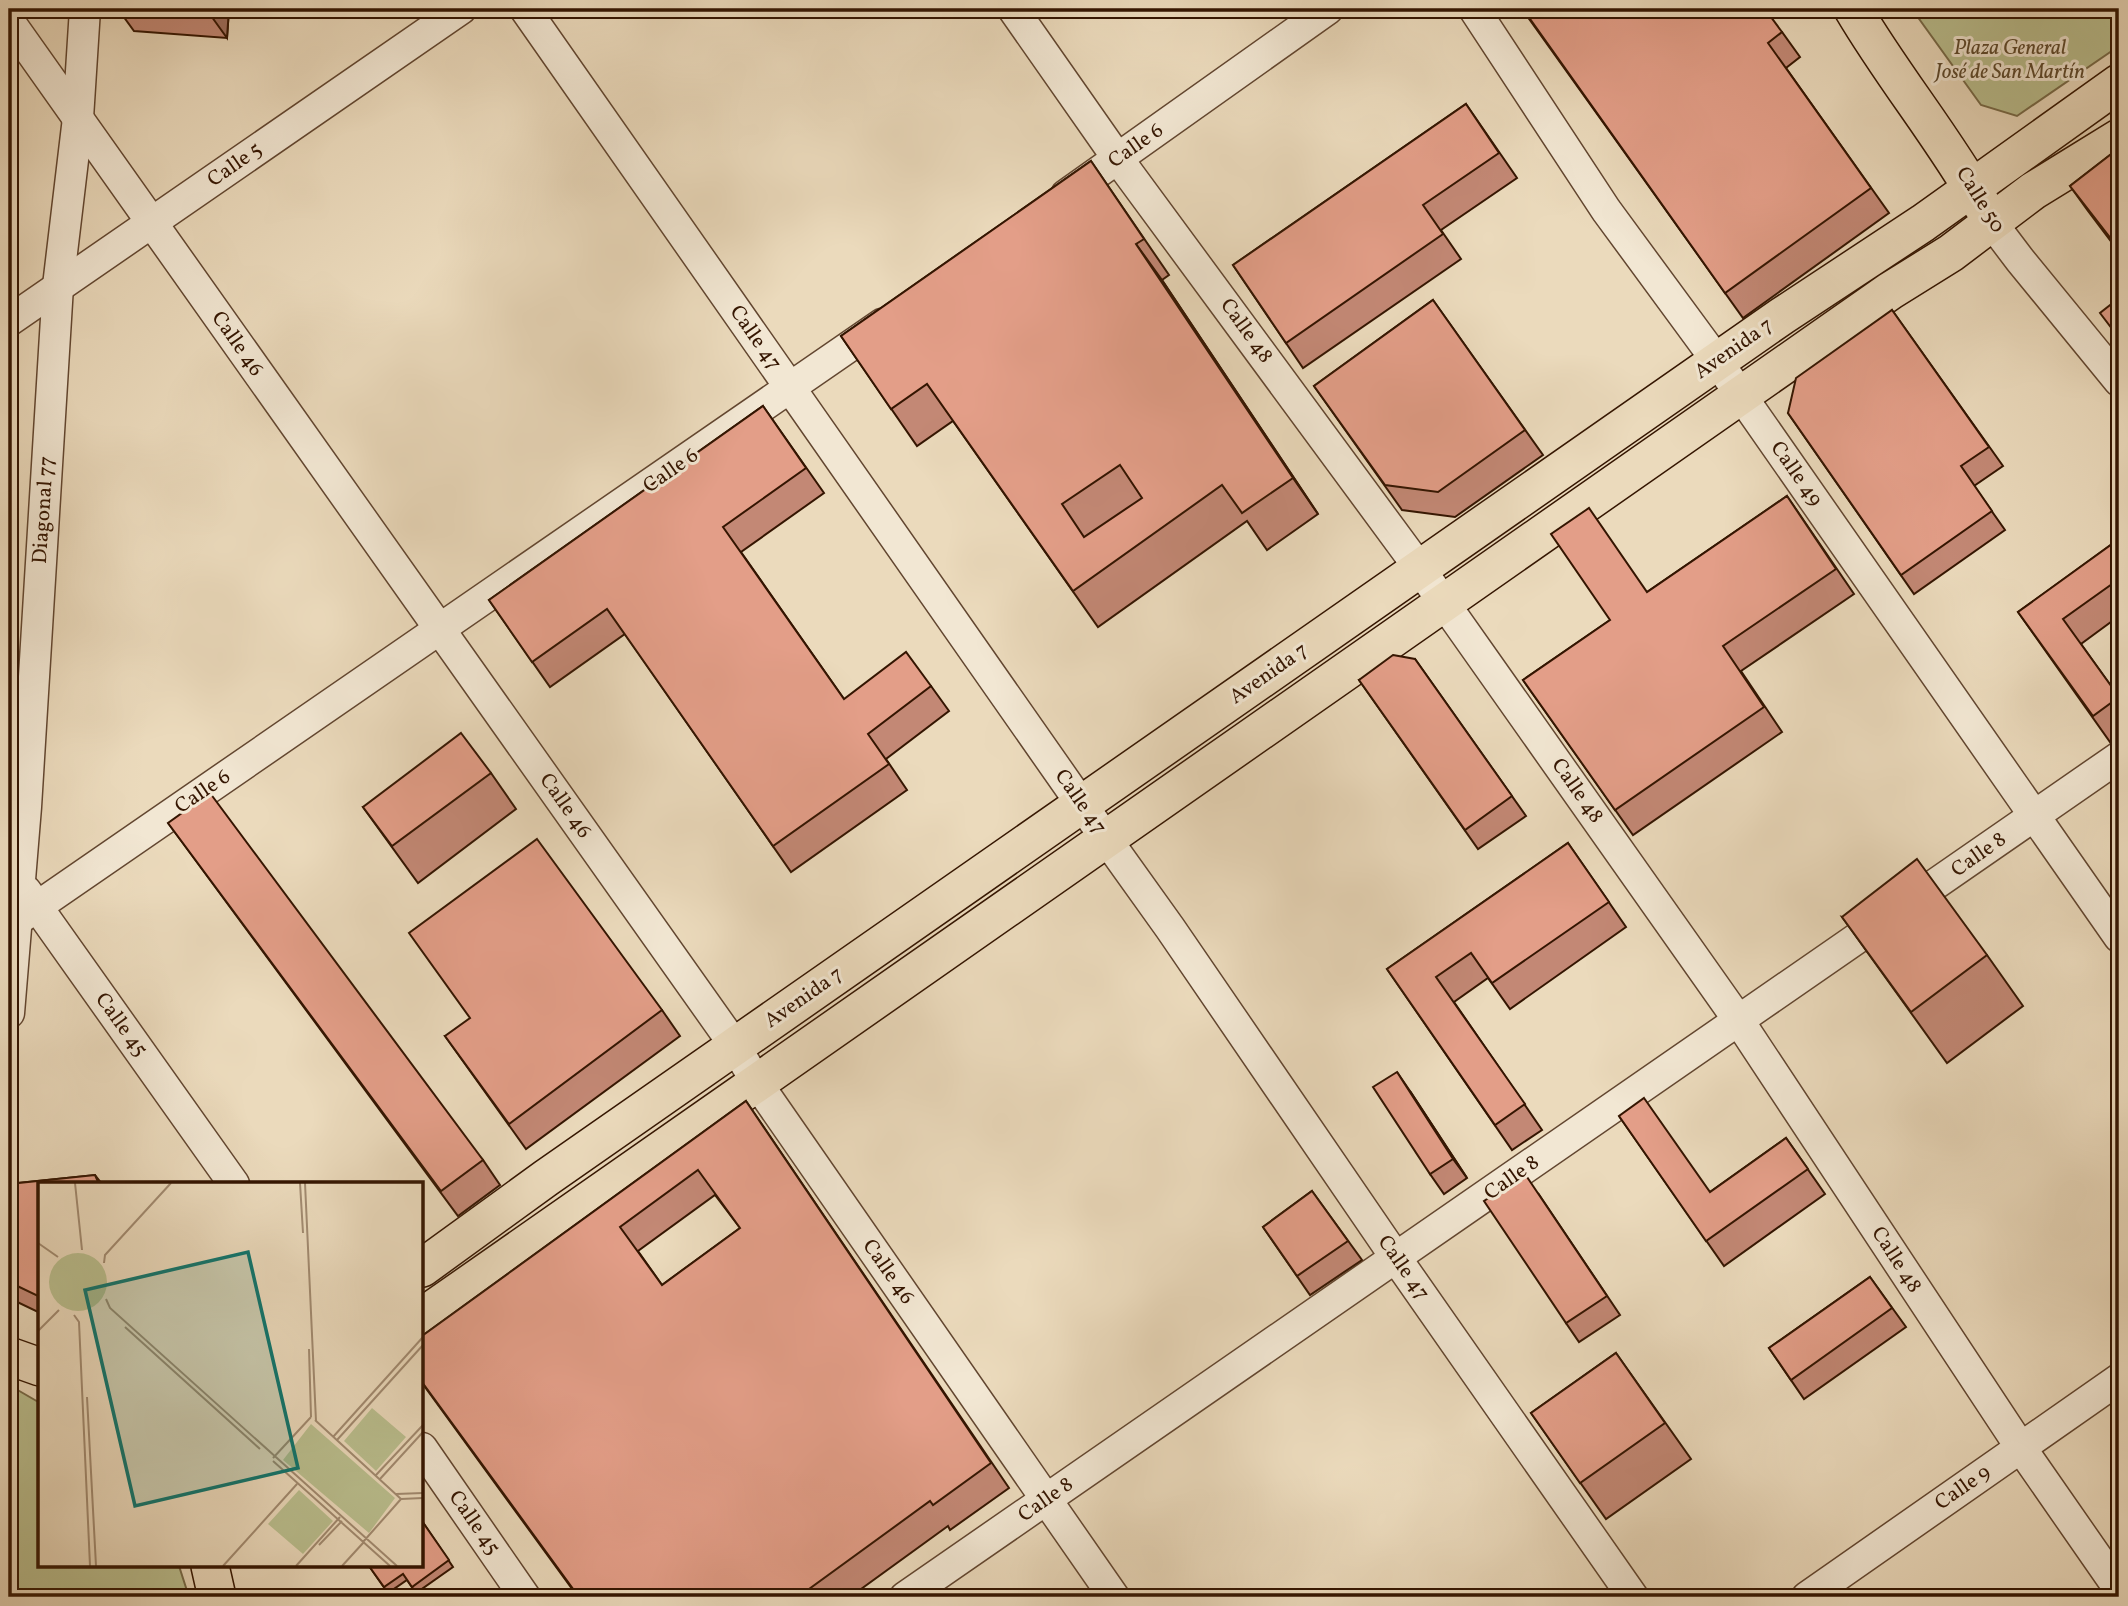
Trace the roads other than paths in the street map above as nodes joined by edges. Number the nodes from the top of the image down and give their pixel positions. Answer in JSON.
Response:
{"nodes":[{"id":1,"x":85,"y":9,"type":"edge"},
{"id":2,"x":461,"y":9,"type":"edge"},
{"id":3,"x":526,"y":9,"type":"edge"},
{"id":4,"x":1013,"y":9,"type":"edge"},
{"id":5,"x":1328,"y":9,"type":"edge"},
{"id":6,"x":1475,"y":9,"type":"edge"},
{"id":7,"x":1853,"y":9,"type":"edge"},
{"id":8,"x":9,"y":21,"type":"edge"},
{"id":9,"x":2119,"y":83,"type":"edge"},
{"id":10,"x":78,"y":118,"type":"junction"},
{"id":11,"x":2119,"y":138,"type":"edge"},
{"id":12,"x":1118,"y":159,"type":"junction"},
{"id":13,"x":1972,"y":188,"type":"junction"},
{"id":14,"x":1041,"y":213,"type":"edge"},
{"id":15,"x":152,"y":223,"type":"junction"},
{"id":16,"x":1992,"y":223,"type":"junction"},
{"id":17,"x":58,"y":286,"type":"junction"},
{"id":18,"x":909,"y":305,"type":"edge"},
{"id":19,"x":9,"y":321,"type":"edge"},
{"id":20,"x":1717,"y":361,"type":"junction"},
{"id":21,"x":2119,"y":381,"type":"edge"},
{"id":22,"x":790,"y":388,"type":"junction"},
{"id":23,"x":1741,"y":395,"type":"junction"},
{"id":24,"x":1420,"y":569,"type":"junction"},
{"id":25,"x":1444,"y":603,"type":"junction"},
{"id":26,"x":440,"y":630,"type":"junction"},
{"id":27,"x":2119,"y":757,"type":"edge"},
{"id":28,"x":1082,"y":805,"type":"junction"},
{"id":29,"x":2035,"y":816,"type":"junction"},
{"id":30,"x":1107,"y":840,"type":"junction"},
{"id":31,"x":18,"y":900,"type":"edge"},
{"id":32,"x":2119,"y":937,"type":"edge"},
{"id":33,"x":9,"y":1013,"type":"edge"},
{"id":34,"x":1739,"y":1021,"type":"junction"},
{"id":35,"x":735,"y":1046,"type":"junction"},
{"id":36,"x":757,"y":1083,"type":"junction"},
{"id":37,"x":232,"y":1182,"type":"edge"},
{"id":38,"x":1396,"y":1258,"type":"junction"},
{"id":39,"x":424,"y":1267,"type":"edge"},
{"id":40,"x":424,"y":1316,"type":"edge"},
{"id":41,"x":9,"y":1356,"type":"edge"},
{"id":42,"x":38,"y":1366,"type":"edge"},
{"id":43,"x":2119,"y":1379,"type":"edge"},
{"id":44,"x":2021,"y":1448,"type":"junction"},
{"id":45,"x":424,"y":1451,"type":"edge"},
{"id":46,"x":1047,"y":1500,"type":"junction"},
{"id":47,"x":210,"y":1568,"type":"edge"},
{"id":48,"x":2119,"y":1589,"type":"edge"},
{"id":49,"x":217,"y":1597,"type":"edge"},
{"id":50,"x":525,"y":1597,"type":"edge"},
{"id":51,"x":905,"y":1597,"type":"edge"},
{"id":52,"x":1114,"y":1597,"type":"edge"},
{"id":53,"x":1633,"y":1597,"type":"edge"},
{"id":54,"x":1807,"y":1597,"type":"edge"}],
"edges":[{"from":1,"to":10,"type":"street","name":"Diagonal 77"},
{"from":2,"to":15,"type":"street","name":"Calle 5"},
{"from":3,"to":22,"type":"street","name":"Calle 47"},
{"from":4,"to":12,"type":"street","name":"Calle 48"},
{"from":5,"to":12,"type":"street","name":"Calle 6"},
{"from":6,"to":20,"type":"street","name":"Calle 49"},
{"from":7,"to":13,"type":"main road","name":"Calle 50"},
{"from":8,"to":10,"type":"street","name":"Calle 46"},
{"from":9,"to":13,"type":"main road","name":"Avenida 7"},
{"from":10,"to":15,"type":"street","name":"Calle 46"},
{"from":10,"to":17,"type":"street","name":"Diagonal 77"},
{"from":11,"to":16,"type":"main road","name":"Avenida 7"},
{"from":12,"to":14,"type":"street","name":"Calle 6"},
{"from":12,"to":24,"type":"street","name":"Calle 48"},
{"from":13,"to":16,"type":"main road","name":"Calle 50"},
{"from":13,"to":20,"type":"main road","name":"Avenida 7"},
{"from":15,"to":17,"type":"street","name":"Calle 5"},
{"from":15,"to":26,"type":"street","name":"Calle 46"},
{"from":16,"to":21,"type":"street","name":"Calle 50"},
{"from":16,"to":23,"type":"main road","name":"Avenida 7"},
{"from":17,"to":19,"type":"street","name":"Calle 5"},
{"from":17,"to":31,"type":"street","name":"Diagonal 77"},
{"from":18,"to":22,"type":"street","name":"Calle 6"},
{"from":20,"to":23,"type":"street","name":"Calle 49"},
{"from":20,"to":24,"type":"main road","name":"Avenida 7"},
{"from":22,"to":26,"type":"street","name":"Calle 6"},
{"from":22,"to":28,"type":"street","name":"Calle 47"},
{"from":23,"to":25,"type":"main road","name":"Avenida 7"},
{"from":23,"to":29,"type":"street","name":"Calle 49"},
{"from":24,"to":25,"type":"street","name":"Calle 48"},
{"from":24,"to":28,"type":"main road","name":"Avenida 7"},
{"from":25,"to":30,"type":"main road","name":"Avenida 7"},
{"from":25,"to":34,"type":"street","name":"Calle 48"},
{"from":26,"to":31,"type":"street","name":"Calle 6"},
{"from":26,"to":35,"type":"street","name":"Calle 46"},
{"from":27,"to":29,"type":"street","name":"Calle 8"},
{"from":28,"to":30,"type":"street","name":"Calle 47"},
{"from":28,"to":35,"type":"main road","name":"Avenida 7"},
{"from":29,"to":32,"type":"street","name":"Calle 49"},
{"from":29,"to":34,"type":"street","name":"Calle 8"},
{"from":30,"to":36,"type":"main road","name":"Avenida 7"},
{"from":30,"to":38,"type":"street","name":"Calle 47"},
{"from":31,"to":33,"type":"street","name":"Diagonal 77"},
{"from":31,"to":37,"type":"street","name":"Calle 45"},
{"from":34,"to":38,"type":"street","name":"Calle 8"},
{"from":34,"to":44,"type":"street","name":"Calle 48"},
{"from":35,"to":36,"type":"street","name":"Calle 46"},
{"from":35,"to":39,"type":"main road","name":"Avenida 7"},
{"from":36,"to":40,"type":"main road","name":"Avenida 7"},
{"from":36,"to":46,"type":"street","name":"Calle 46"},
{"from":38,"to":46,"type":"street","name":"Calle 8"},
{"from":38,"to":53,"type":"street","name":"Calle 47"},
{"from":41,"to":42,"type":"main road"},
{"from":43,"to":44,"type":"street","name":"Calle 9"},
{"from":44,"to":48,"type":"street","name":"Calle 48"},
{"from":44,"to":54,"type":"street","name":"Calle 9"},
{"from":45,"to":50,"type":"street","name":"Calle 45"},
{"from":46,"to":51,"type":"street","name":"Calle 8"},
{"from":46,"to":52,"type":"street","name":"Calle 46"},
{"from":47,"to":49,"type":"main road"}]}
